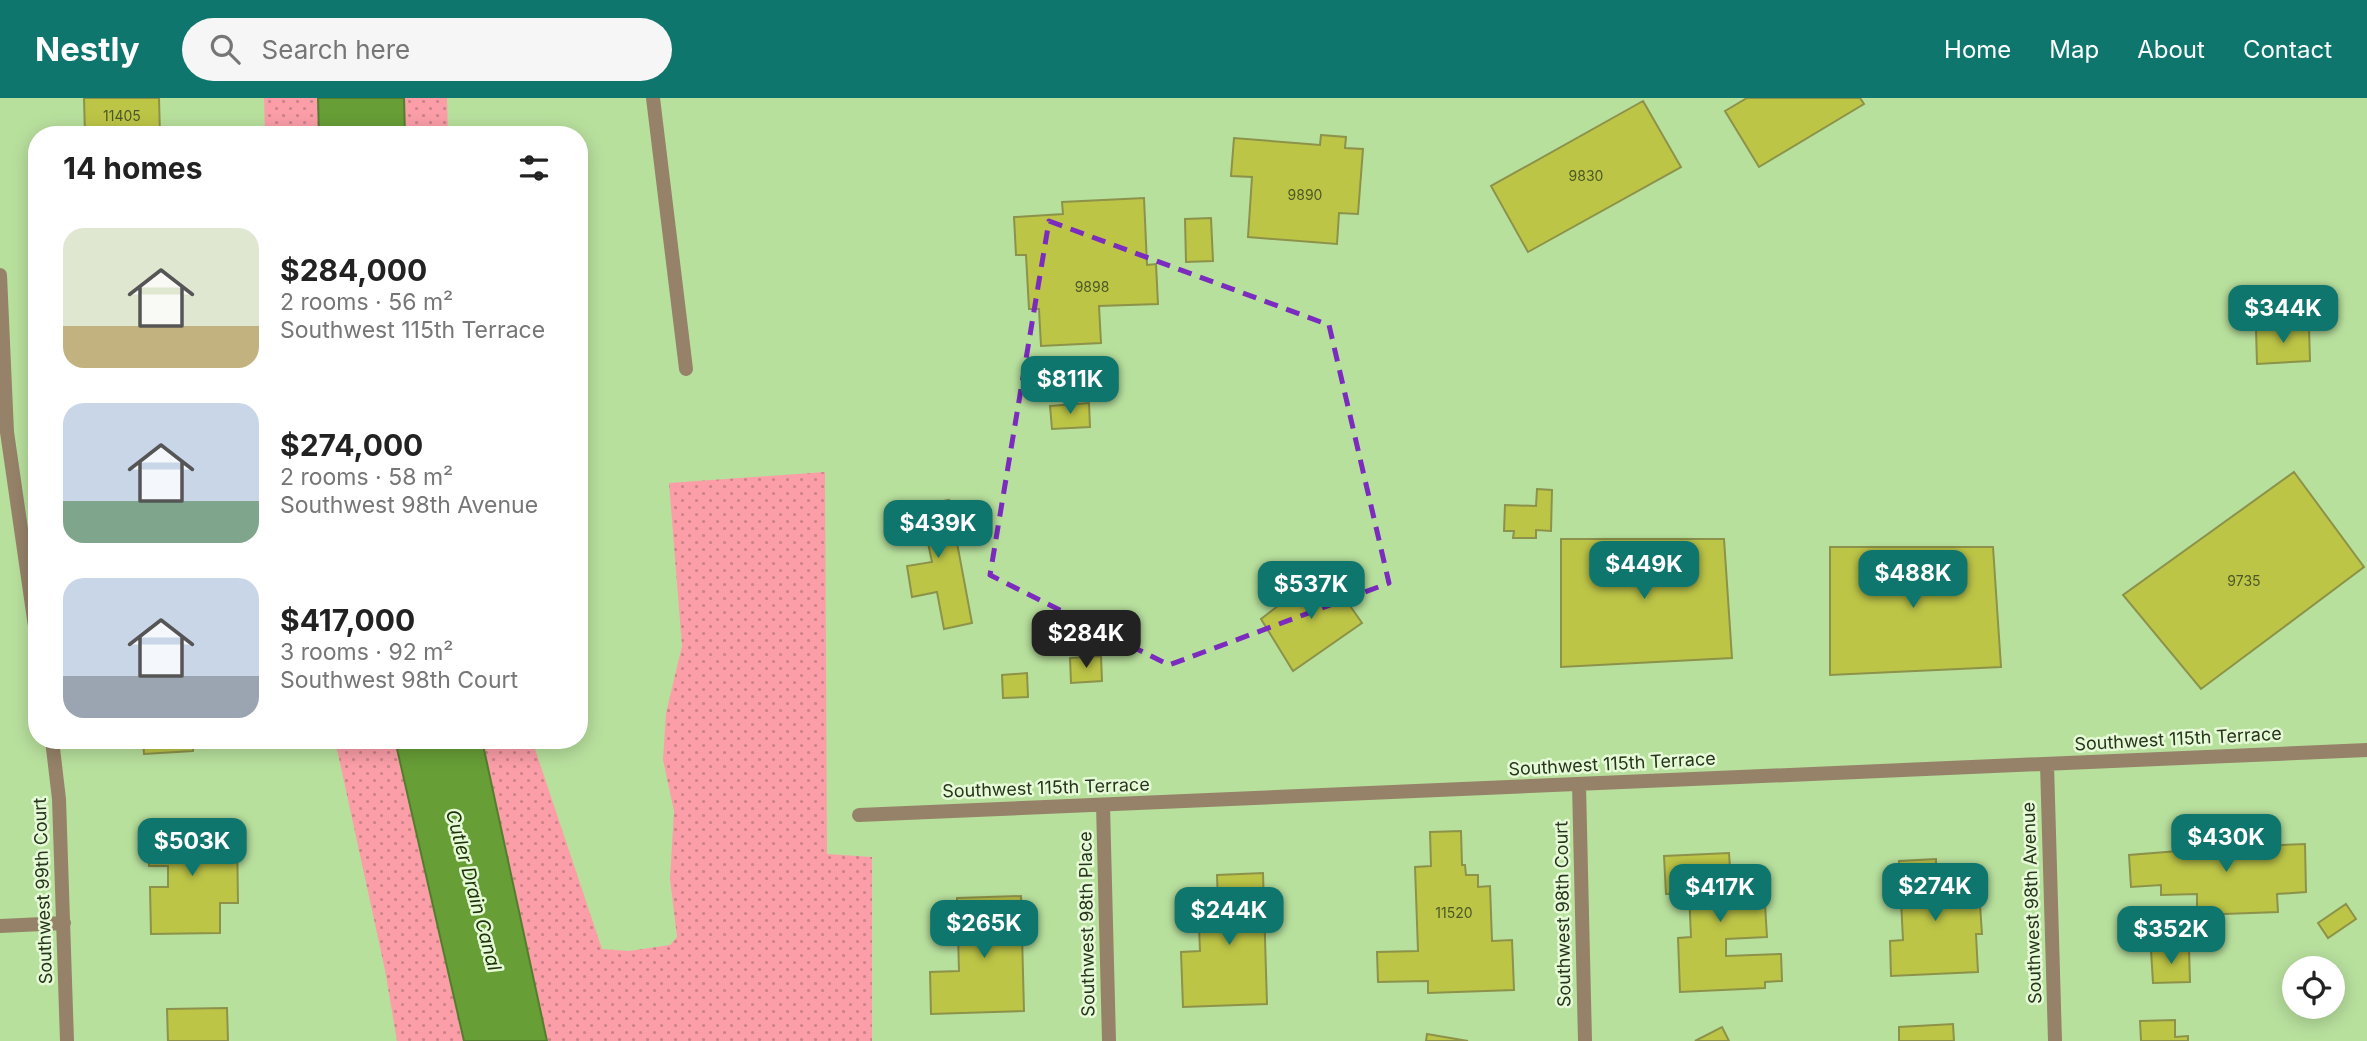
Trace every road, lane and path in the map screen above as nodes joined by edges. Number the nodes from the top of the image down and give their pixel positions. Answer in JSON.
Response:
{"nodes":[{"id":1,"x":653,"y":98,"type":"edge"},
{"id":2,"x":0,"y":275,"type":"edge"},
{"id":3,"x":686,"y":369,"type":"dead end"},
{"id":4,"x":28,"y":580,"type":"edge"},
{"id":5,"x":53,"y":749,"type":"edge"},
{"id":6,"x":2367,"y":750,"type":"edge"},
{"id":7,"x":2047,"y":764,"type":"junction"},
{"id":8,"x":1579,"y":785,"type":"junction"},
{"id":9,"x":1103,"y":805,"type":"junction"},
{"id":10,"x":859,"y":815,"type":"dead end"},
{"id":11,"x":64,"y":923,"type":"junction"},
{"id":12,"x":0,"y":926,"type":"edge"},
{"id":13,"x":67,"y":1041,"type":"edge"},
{"id":14,"x":1109,"y":1041,"type":"edge"},
{"id":15,"x":1585,"y":1041,"type":"edge"},
{"id":16,"x":2056,"y":1041,"type":"edge"}],
"edges":[{"from":1,"to":3,"type":"street"},
{"from":2,"to":4,"type":"street"},
{"from":5,"to":11,"type":"street","name":"Southwest 99th Court"},
{"from":6,"to":7,"type":"street","name":"Southwest 115th Terrace"},
{"from":7,"to":8,"type":"street","name":"Southwest 115th Terrace"},
{"from":7,"to":16,"type":"street","name":"Southwest 98th Avenue"},
{"from":8,"to":9,"type":"street","name":"Southwest 115th Terrace"},
{"from":8,"to":15,"type":"street","name":"Southwest 98th Court"},
{"from":9,"to":10,"type":"street","name":"Southwest 115th Terrace"},
{"from":9,"to":14,"type":"street","name":"Southwest 98th Place"},
{"from":11,"to":12,"type":"street"},
{"from":11,"to":13,"type":"street","name":"Southwest 99th Court"}]}
